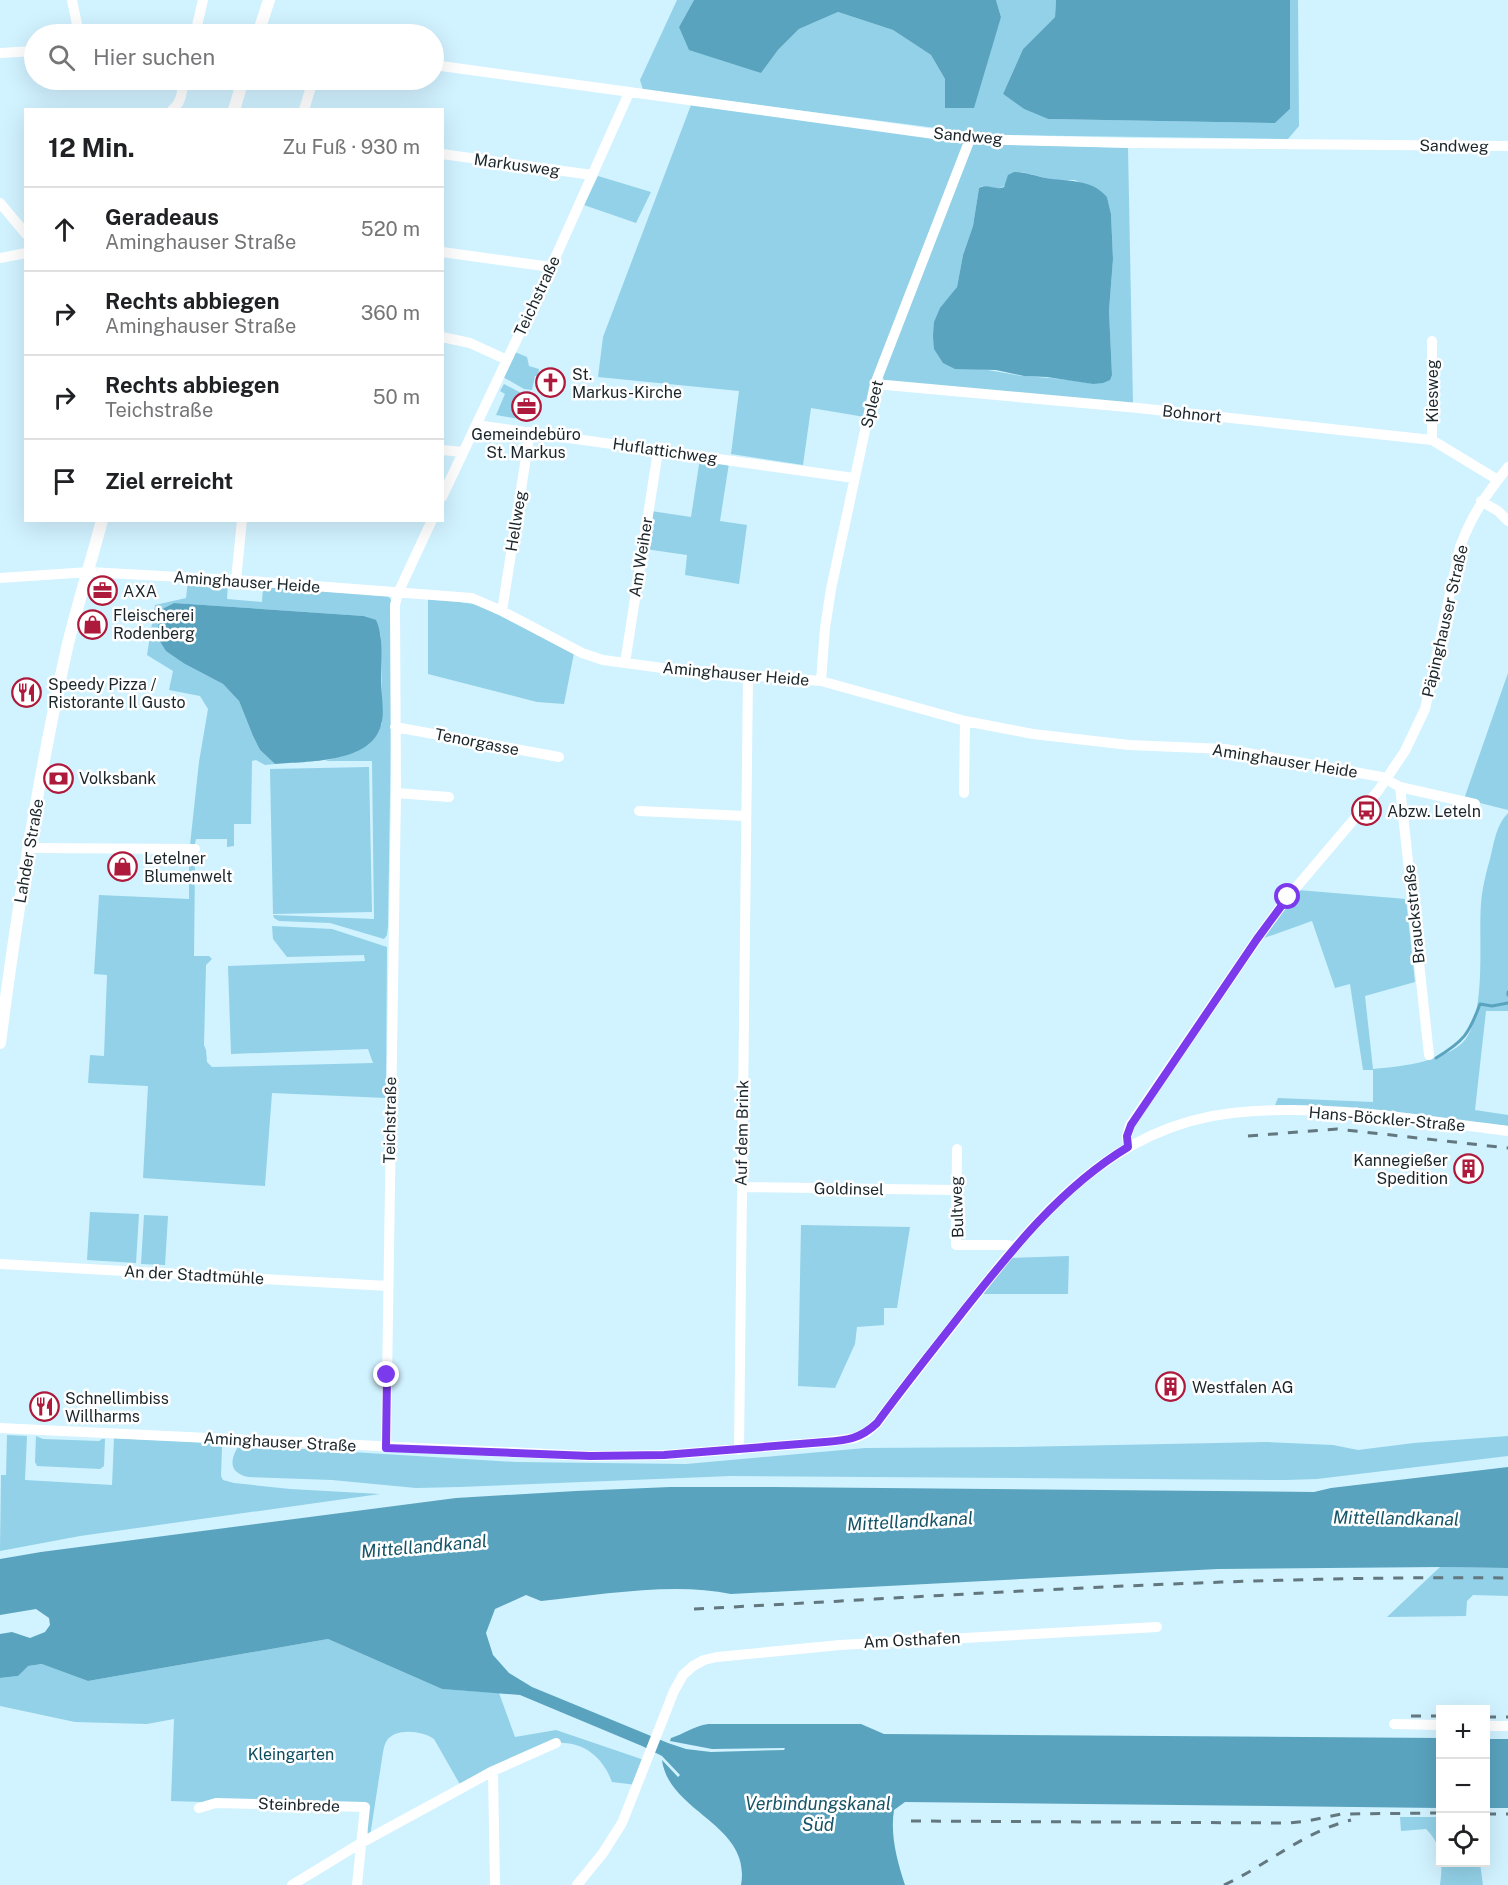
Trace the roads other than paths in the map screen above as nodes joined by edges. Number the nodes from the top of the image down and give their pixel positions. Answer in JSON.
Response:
{"nodes":[{"id":1,"x":72,"y":0,"type":"edge"},
{"id":2,"x":203,"y":0,"type":"edge"},
{"id":3,"x":269,"y":0,"type":"edge"},
{"id":4,"x":77,"y":24,"type":"edge"},
{"id":5,"x":197,"y":24,"type":"edge"},
{"id":6,"x":261,"y":24,"type":"edge"},
{"id":7,"x":24,"y":52,"type":"edge"},
{"id":8,"x":0,"y":53,"type":"edge"},
{"id":9,"x":444,"y":66,"type":"edge"},
{"id":10,"x":182,"y":90,"type":"edge"},
{"id":11,"x":240,"y":90,"type":"edge"},
{"id":12,"x":310,"y":90,"type":"edge"},
{"id":13,"x":629,"y":93,"type":"junction"},
{"id":14,"x":174,"y":108,"type":"edge"},
{"id":15,"x":235,"y":108,"type":"edge"},
{"id":16,"x":305,"y":108,"type":"edge"},
{"id":17,"x":970,"y":139,"type":"junction"},
{"id":18,"x":1508,"y":146,"type":"edge"},
{"id":19,"x":444,"y":154,"type":"edge"},
{"id":20,"x":592,"y":176,"type":"junction"},
{"id":21,"x":0,"y":203,"type":"edge"},
{"id":22,"x":24,"y":232,"type":"edge"},
{"id":23,"x":444,"y":252,"type":"edge"},
{"id":24,"x":24,"y":253,"type":"edge"},
{"id":25,"x":0,"y":258,"type":"edge"},
{"id":26,"x":551,"y":267,"type":"junction"},
{"id":27,"x":444,"y":337,"type":"edge"},
{"id":28,"x":1432,"y":341,"type":"dead end"},
{"id":29,"x":507,"y":360,"type":"junction"},
{"id":30,"x":875,"y":384,"type":"junction"},
{"id":31,"x":476,"y":425,"type":"junction"},
{"id":32,"x":530,"y":432,"type":"junction"},
{"id":33,"x":1432,"y":440,"type":"junction"},
{"id":34,"x":444,"y":450,"type":"edge"},
{"id":35,"x":658,"y":450,"type":"junction"},
{"id":36,"x":464,"y":452,"type":"junction"},
{"id":37,"x":1508,"y":467,"type":"edge"},
{"id":38,"x":854,"y":478,"type":"junction"},
{"id":39,"x":1497,"y":480,"type":"junction"},
{"id":40,"x":444,"y":493,"type":"edge"},
{"id":41,"x":1481,"y":501,"type":"junction"},
{"id":42,"x":1508,"y":521,"type":"edge"},
{"id":43,"x":102,"y":522,"type":"edge"},
{"id":44,"x":242,"y":522,"type":"edge"},
{"id":45,"x":431,"y":522,"type":"edge"},
{"id":46,"x":89,"y":572,"type":"junction"},
{"id":47,"x":0,"y":578,"type":"edge"},
{"id":48,"x":236,"y":580,"type":"junction"},
{"id":49,"x":398,"y":592,"type":"junction"},
{"id":50,"x":502,"y":611,"type":"junction"},
{"id":51,"x":625,"y":663,"type":"junction"},
{"id":52,"x":748,"y":675,"type":"junction"},
{"id":53,"x":821,"y":681,"type":"junction"},
{"id":54,"x":965,"y":721,"type":"junction"},
{"id":55,"x":395,"y":727,"type":"junction"},
{"id":56,"x":559,"y":757,"type":"dead end"},
{"id":57,"x":1388,"y":779,"type":"junction"},
{"id":58,"x":1400,"y":787,"type":"junction"},
{"id":59,"x":396,"y":793,"type":"junction"},
{"id":60,"x":964,"y":793,"type":"dead end"},
{"id":61,"x":449,"y":797,"type":"dead end"},
{"id":62,"x":1475,"y":804,"type":"dead end"},
{"id":63,"x":639,"y":812,"type":"dead end"},
{"id":64,"x":746,"y":816,"type":"junction"},
{"id":65,"x":29,"y":848,"type":"junction"},
{"id":66,"x":195,"y":849,"type":"dead end"},
{"id":67,"x":5,"y":967,"type":"edge"},
{"id":68,"x":0,"y":1043,"type":"edge"},
{"id":69,"x":1429,"y":1055,"type":"dead end"},
{"id":70,"x":1508,"y":1131,"type":"edge"},
{"id":71,"x":1128,"y":1147,"type":"junction"},
{"id":72,"x":957,"y":1149,"type":"dead end"},
{"id":73,"x":742,"y":1188,"type":"junction"},
{"id":74,"x":956,"y":1190,"type":"junction"},
{"id":75,"x":1014,"y":1248,"type":"junction"},
{"id":76,"x":0,"y":1264,"type":"edge"},
{"id":77,"x":388,"y":1286,"type":"junction"},
{"id":78,"x":0,"y":1428,"type":"edge"},
{"id":79,"x":386,"y":1448,"type":"junction"},
{"id":80,"x":739,"y":1450,"type":"junction"},
{"id":81,"x":1157,"y":1627,"type":"dead end"},
{"id":82,"x":1394,"y":1724,"type":"dead end"},
{"id":83,"x":1436,"y":1725,"type":"edge"},
{"id":84,"x":1490,"y":1726,"type":"edge"},
{"id":85,"x":1508,"y":1726,"type":"edge"},
{"id":86,"x":556,"y":1743,"type":"dead end"},
{"id":87,"x":493,"y":1771,"type":"junction"},
{"id":88,"x":199,"y":1808,"type":"dead end"},
{"id":89,"x":361,"y":1843,"type":"junction"},
{"id":90,"x":292,"y":1885,"type":"edge"},
{"id":91,"x":357,"y":1885,"type":"edge"},
{"id":92,"x":495,"y":1885,"type":"edge"},
{"id":93,"x":577,"y":1885,"type":"edge"}],
"edges":[{"from":1,"to":4,"type":"street"},
{"from":2,"to":5,"type":"street"},
{"from":3,"to":6,"type":"street"},
{"from":7,"to":8,"type":"street"},
{"from":9,"to":13,"type":"street","name":"Sandweg"},
{"from":10,"to":14,"type":"street"},
{"from":11,"to":15,"type":"street"},
{"from":12,"to":16,"type":"street"},
{"from":13,"to":17,"type":"street","name":"Sandweg"},
{"from":13,"to":20,"type":"street","name":"Teichstraße"},
{"from":17,"to":18,"type":"street","name":"Sandweg"},
{"from":17,"to":30,"type":"street","name":"Spleet"},
{"from":19,"to":20,"type":"street","name":"Markusweg"},
{"from":20,"to":26,"type":"street","name":"Teichstraße"},
{"from":21,"to":22,"type":"street"},
{"from":23,"to":26,"type":"street"},
{"from":24,"to":25,"type":"street"},
{"from":26,"to":29,"type":"street","name":"Teichstraße"},
{"from":27,"to":29,"type":"street"},
{"from":28,"to":33,"type":"street","name":"Kiesweg"},
{"from":29,"to":31,"type":"street","name":"Teichstraße"},
{"from":30,"to":33,"type":"street","name":"Bohnort"},
{"from":30,"to":38,"type":"street","name":"Spleet"},
{"from":31,"to":32,"type":"street","name":"Huflattichweg"},
{"from":31,"to":36,"type":"street","name":"Teichstraße"},
{"from":32,"to":35,"type":"street","name":"Huflattichweg"},
{"from":32,"to":50,"type":"street","name":"Hellweg"},
{"from":33,"to":39,"type":"street","name":"Bohnort"},
{"from":34,"to":36,"type":"street"},
{"from":35,"to":38,"type":"street","name":"Huflattichweg"},
{"from":35,"to":51,"type":"street","name":"Am Weiher"},
{"from":36,"to":40,"type":"street","name":"Teichstraße"},
{"from":37,"to":39,"type":"street","name":"Päpinghauser Straße"},
{"from":38,"to":53,"type":"street","name":"Spleet"},
{"from":39,"to":41,"type":"street","name":"Päpinghauser Straße"},
{"from":41,"to":42,"type":"street"},
{"from":41,"to":57,"type":"street","name":"Päpinghauser Straße"},
{"from":43,"to":46,"type":"street","name":"Lahder Straße"},
{"from":44,"to":48,"type":"street"},
{"from":45,"to":49,"type":"street","name":"Teichstraße"},
{"from":46,"to":47,"type":"street","name":"Aminghauser Heide"},
{"from":46,"to":48,"type":"street","name":"Aminghauser Heide"},
{"from":46,"to":65,"type":"street","name":"Lahder Straße"},
{"from":48,"to":49,"type":"street","name":"Aminghauser Heide"},
{"from":49,"to":50,"type":"street","name":"Aminghauser Heide"},
{"from":49,"to":55,"type":"street","name":"Teichstraße"},
{"from":50,"to":51,"type":"street","name":"Aminghauser Heide"},
{"from":51,"to":52,"type":"street","name":"Aminghauser Heide"},
{"from":52,"to":53,"type":"street","name":"Aminghauser Heide"},
{"from":52,"to":64,"type":"street","name":"Auf dem Brink"},
{"from":53,"to":54,"type":"street","name":"Aminghauser Heide"},
{"from":54,"to":57,"type":"street","name":"Aminghauser Heide"},
{"from":54,"to":60,"type":"street"},
{"from":55,"to":56,"type":"street","name":"Tenorgasse"},
{"from":55,"to":59,"type":"street","name":"Teichstraße"},
{"from":57,"to":58,"type":"street"},
{"from":57,"to":71,"type":"street"},
{"from":58,"to":62,"type":"street"},
{"from":58,"to":69,"type":"street","name":"Brauckstraße"},
{"from":59,"to":61,"type":"street"},
{"from":59,"to":77,"type":"street","name":"Teichstraße"},
{"from":63,"to":64,"type":"street"},
{"from":64,"to":73,"type":"street","name":"Auf dem Brink"},
{"from":65,"to":66,"type":"street"},
{"from":65,"to":67,"type":"street","name":"Lahder Straße"},
{"from":67,"to":68,"type":"street","name":"Lahder Straße"},
{"from":70,"to":71,"type":"street","name":"Hans-Böckler-Straße"},
{"from":71,"to":75,"type":"street","name":"Aminghauser Straße"},
{"from":72,"to":74,"type":"street","name":"Bultweg"},
{"from":73,"to":74,"type":"street","name":"Goldinsel"},
{"from":73,"to":80,"type":"street","name":"Auf dem Brink"},
{"from":74,"to":75,"type":"street","name":"Bultweg"},
{"from":75,"to":80,"type":"street","name":"Aminghauser Straße"},
{"from":76,"to":77,"type":"street","name":"An der Stadtmühle"},
{"from":77,"to":79,"type":"street","name":"Teichstraße"},
{"from":78,"to":79,"type":"street","name":"Aminghauser Straße"},
{"from":79,"to":80,"type":"street","name":"Aminghauser Straße"},
{"from":81,"to":93,"type":"street","name":"Am Osthafen"},
{"from":82,"to":83,"type":"street"},
{"from":84,"to":85,"type":"street"},
{"from":86,"to":87,"type":"street"},
{"from":87,"to":89,"type":"street"},
{"from":87,"to":92,"type":"street"},
{"from":88,"to":89,"type":"street","name":"Steinbrede"},
{"from":89,"to":90,"type":"street"},
{"from":89,"to":91,"type":"street"}]}
